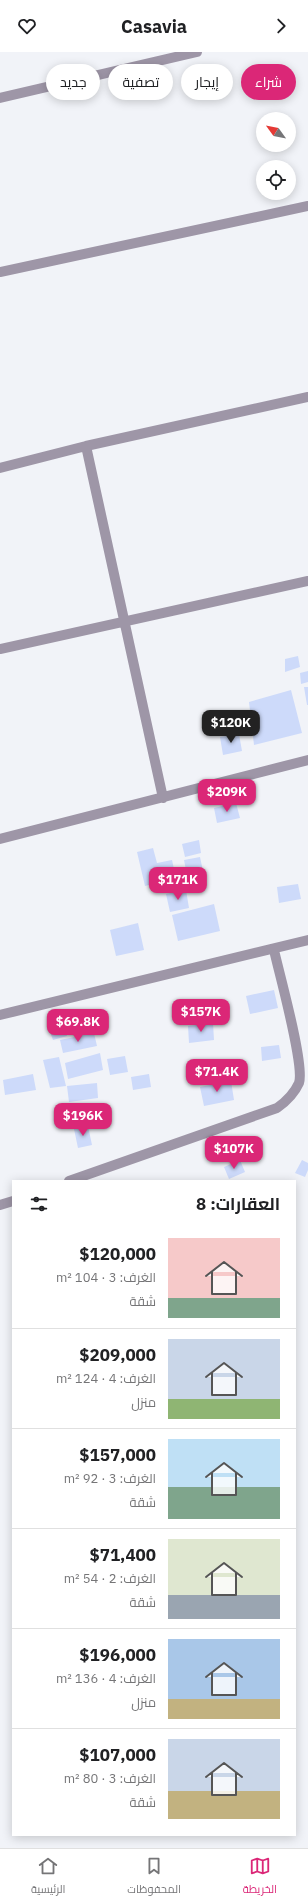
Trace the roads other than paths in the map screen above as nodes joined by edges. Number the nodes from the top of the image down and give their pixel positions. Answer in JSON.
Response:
{"nodes":[{"id":1,"x":197,"y":52,"type":"edge"},
{"id":2,"x":0,"y":98,"type":"edge"},
{"id":3,"x":308,"y":206,"type":"edge"},
{"id":4,"x":0,"y":272,"type":"edge"},
{"id":5,"x":308,"y":398,"type":"edge"},
{"id":6,"x":86,"y":446,"type":"junction"},
{"id":7,"x":0,"y":468,"type":"edge"},
{"id":8,"x":308,"y":581,"type":"edge"},
{"id":9,"x":125,"y":621,"type":"junction"},
{"id":10,"x":0,"y":649,"type":"edge"},
{"id":11,"x":308,"y":760,"type":"edge"},
{"id":12,"x":163,"y":798,"type":"junction"},
{"id":13,"x":0,"y":839,"type":"edge"},
{"id":14,"x":308,"y":940,"type":"edge"},
{"id":15,"x":274,"y":950,"type":"junction"},
{"id":16,"x":0,"y":1016,"type":"edge"},
{"id":17,"x":72,"y":1180,"type":"edge"},
{"id":18,"x":12,"y":1201,"type":"edge"},
{"id":19,"x":0,"y":1205,"type":"edge"}],
"edges":[{"from":1,"to":2,"type":"street"},
{"from":3,"to":4,"type":"street"},
{"from":5,"to":6,"type":"street"},
{"from":6,"to":7,"type":"street"},
{"from":6,"to":9,"type":"street"},
{"from":8,"to":9,"type":"street"},
{"from":9,"to":10,"type":"street"},
{"from":9,"to":12,"type":"street"},
{"from":11,"to":12,"type":"street"},
{"from":12,"to":13,"type":"street"},
{"from":14,"to":15,"type":"street"},
{"from":15,"to":16,"type":"street"},
{"from":15,"to":17,"type":"street"},
{"from":18,"to":19,"type":"street"}]}
